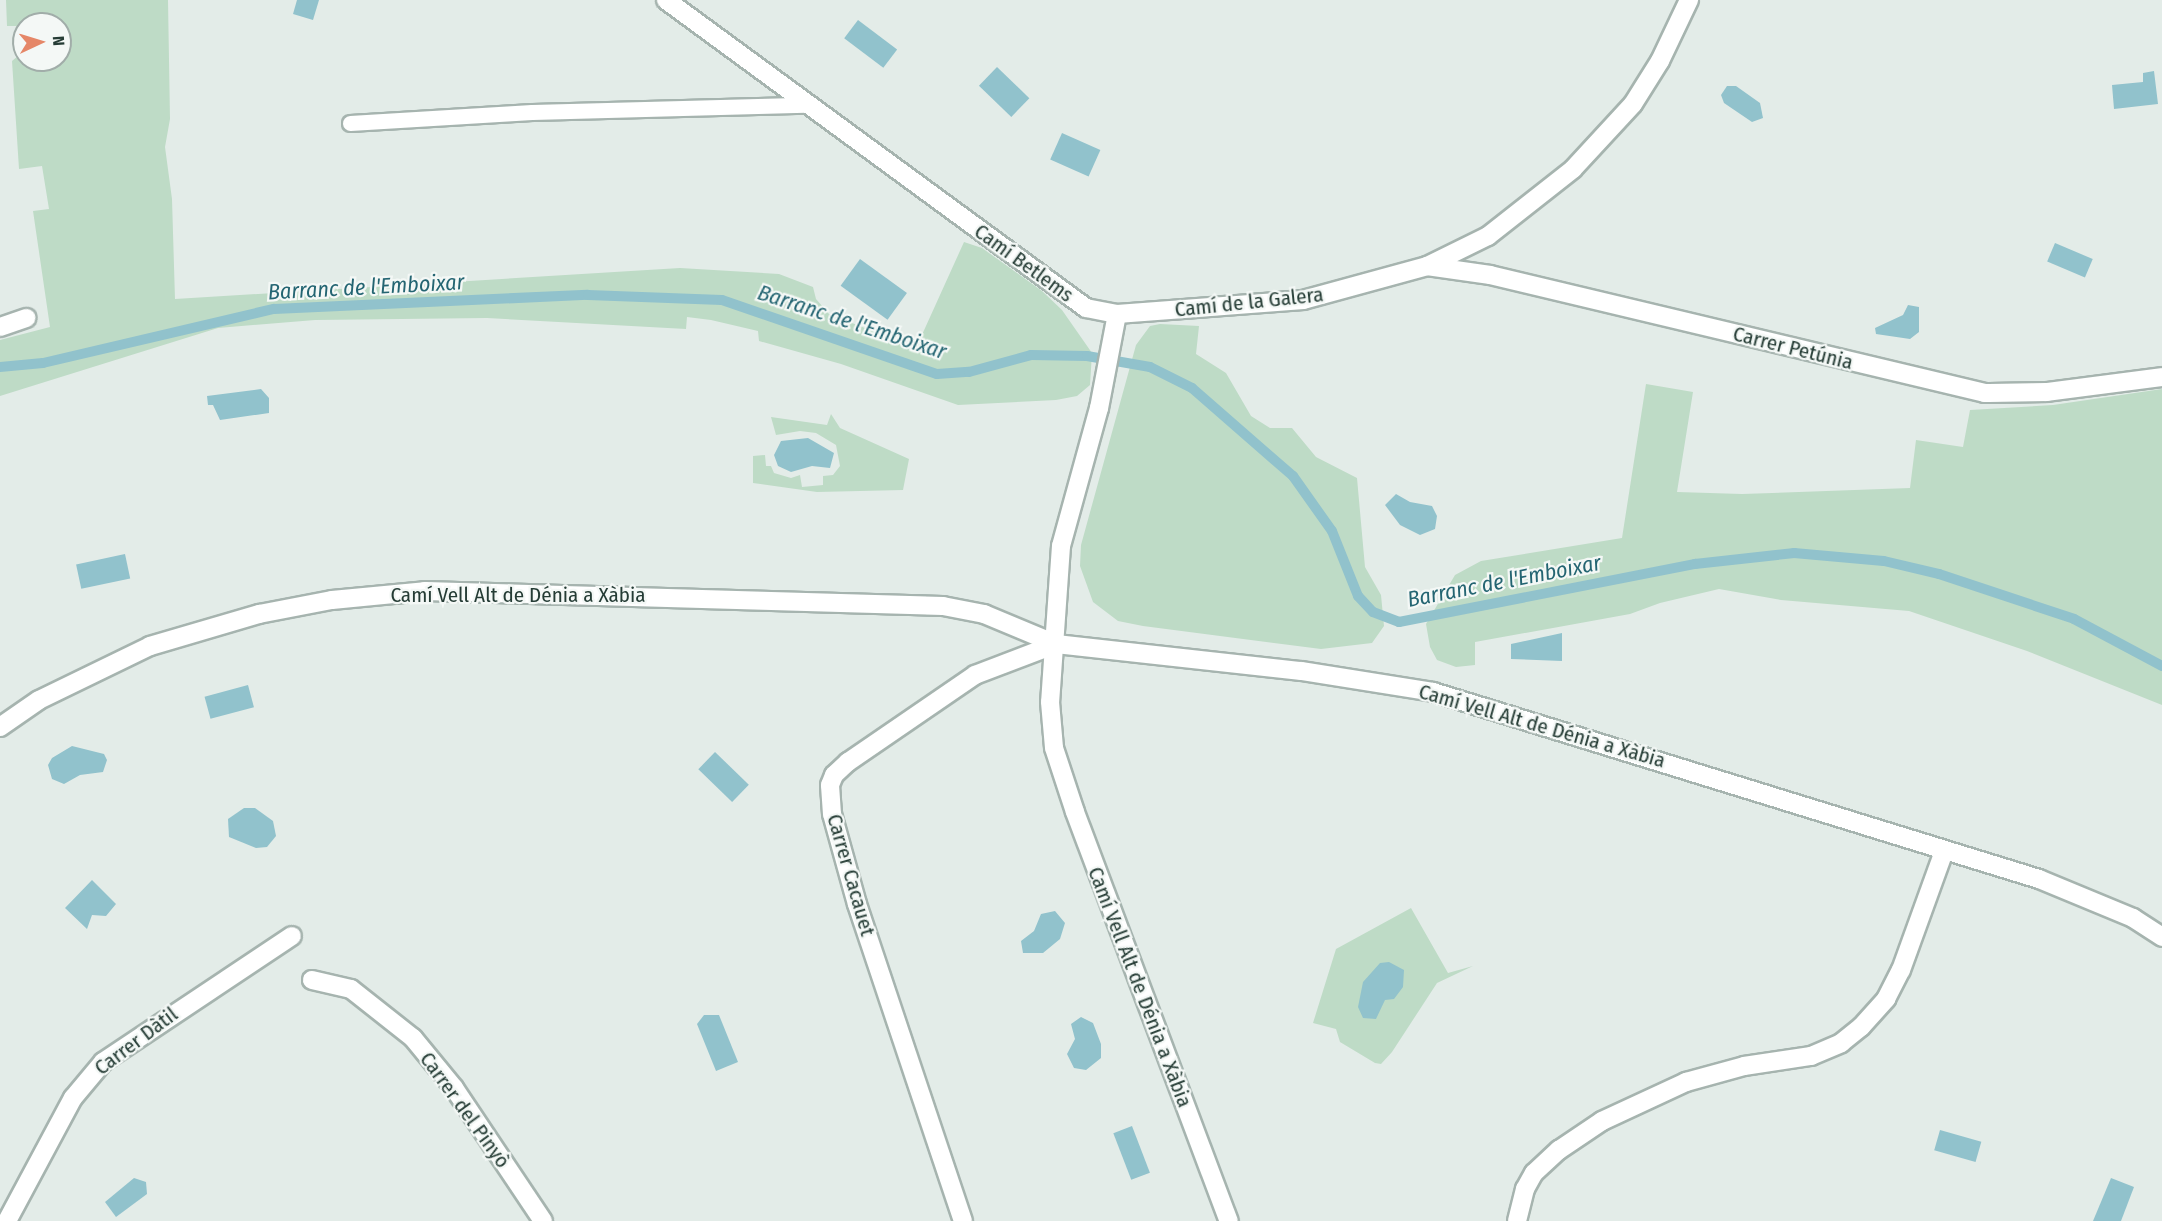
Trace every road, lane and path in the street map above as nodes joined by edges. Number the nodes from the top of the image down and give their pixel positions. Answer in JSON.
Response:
{"nodes":[{"id":1,"x":666,"y":0,"type":"edge"},
{"id":2,"x":1689,"y":0,"type":"edge"},
{"id":3,"x":805,"y":105,"type":"junction"},
{"id":4,"x":350,"y":123,"type":"dead end"},
{"id":5,"x":1426,"y":266,"type":"junction"},
{"id":6,"x":1116,"y":314,"type":"junction"},
{"id":7,"x":26,"y":318,"type":"dead end"},
{"id":8,"x":0,"y":327,"type":"edge"},
{"id":9,"x":2162,"y":377,"type":"edge"},
{"id":10,"x":1056,"y":644,"type":"junction"},
{"id":11,"x":0,"y":728,"type":"edge"},
{"id":12,"x":1944,"y":851,"type":"junction"},
{"id":13,"x":292,"y":936,"type":"dead end"},
{"id":14,"x":2162,"y":937,"type":"edge"},
{"id":15,"x":312,"y":980,"type":"dead end"},
{"id":16,"x":7,"y":1221,"type":"edge"},
{"id":17,"x":543,"y":1221,"type":"edge"},
{"id":18,"x":963,"y":1221,"type":"edge"},
{"id":19,"x":1229,"y":1221,"type":"edge"},
{"id":20,"x":1517,"y":1221,"type":"edge"}],
"edges":[{"from":1,"to":3,"type":"street","name":"Camí Betlems"},
{"from":2,"to":5,"type":"street","name":"Camí de la Galera"},
{"from":3,"to":4,"type":"lane"},
{"from":3,"to":6,"type":"street","name":"Camí Betlems"},
{"from":5,"to":6,"type":"street","name":"Camí de la Galera"},
{"from":5,"to":9,"type":"street","name":"Carrer Petúnia"},
{"from":6,"to":10,"type":"street"},
{"from":7,"to":8,"type":"street"},
{"from":10,"to":11,"type":"street","name":"Camí Vell Alt de Dénia a Xàbia"},
{"from":10,"to":12,"type":"street","name":"Camí Vell Alt de Dénia a Xàbia"},
{"from":10,"to":18,"type":"street","name":"Carrer Cacauet"},
{"from":10,"to":19,"type":"street","name":"Camí Vell Alt de Dénia a Xàbia"},
{"from":12,"to":14,"type":"street","name":"Camí Vell Alt de Dénia a Xàbia"},
{"from":12,"to":20,"type":"street"},
{"from":13,"to":16,"type":"street","name":"Carrer Dàtil"},
{"from":15,"to":17,"type":"street","name":"Carrer del Pinyò"}]}
